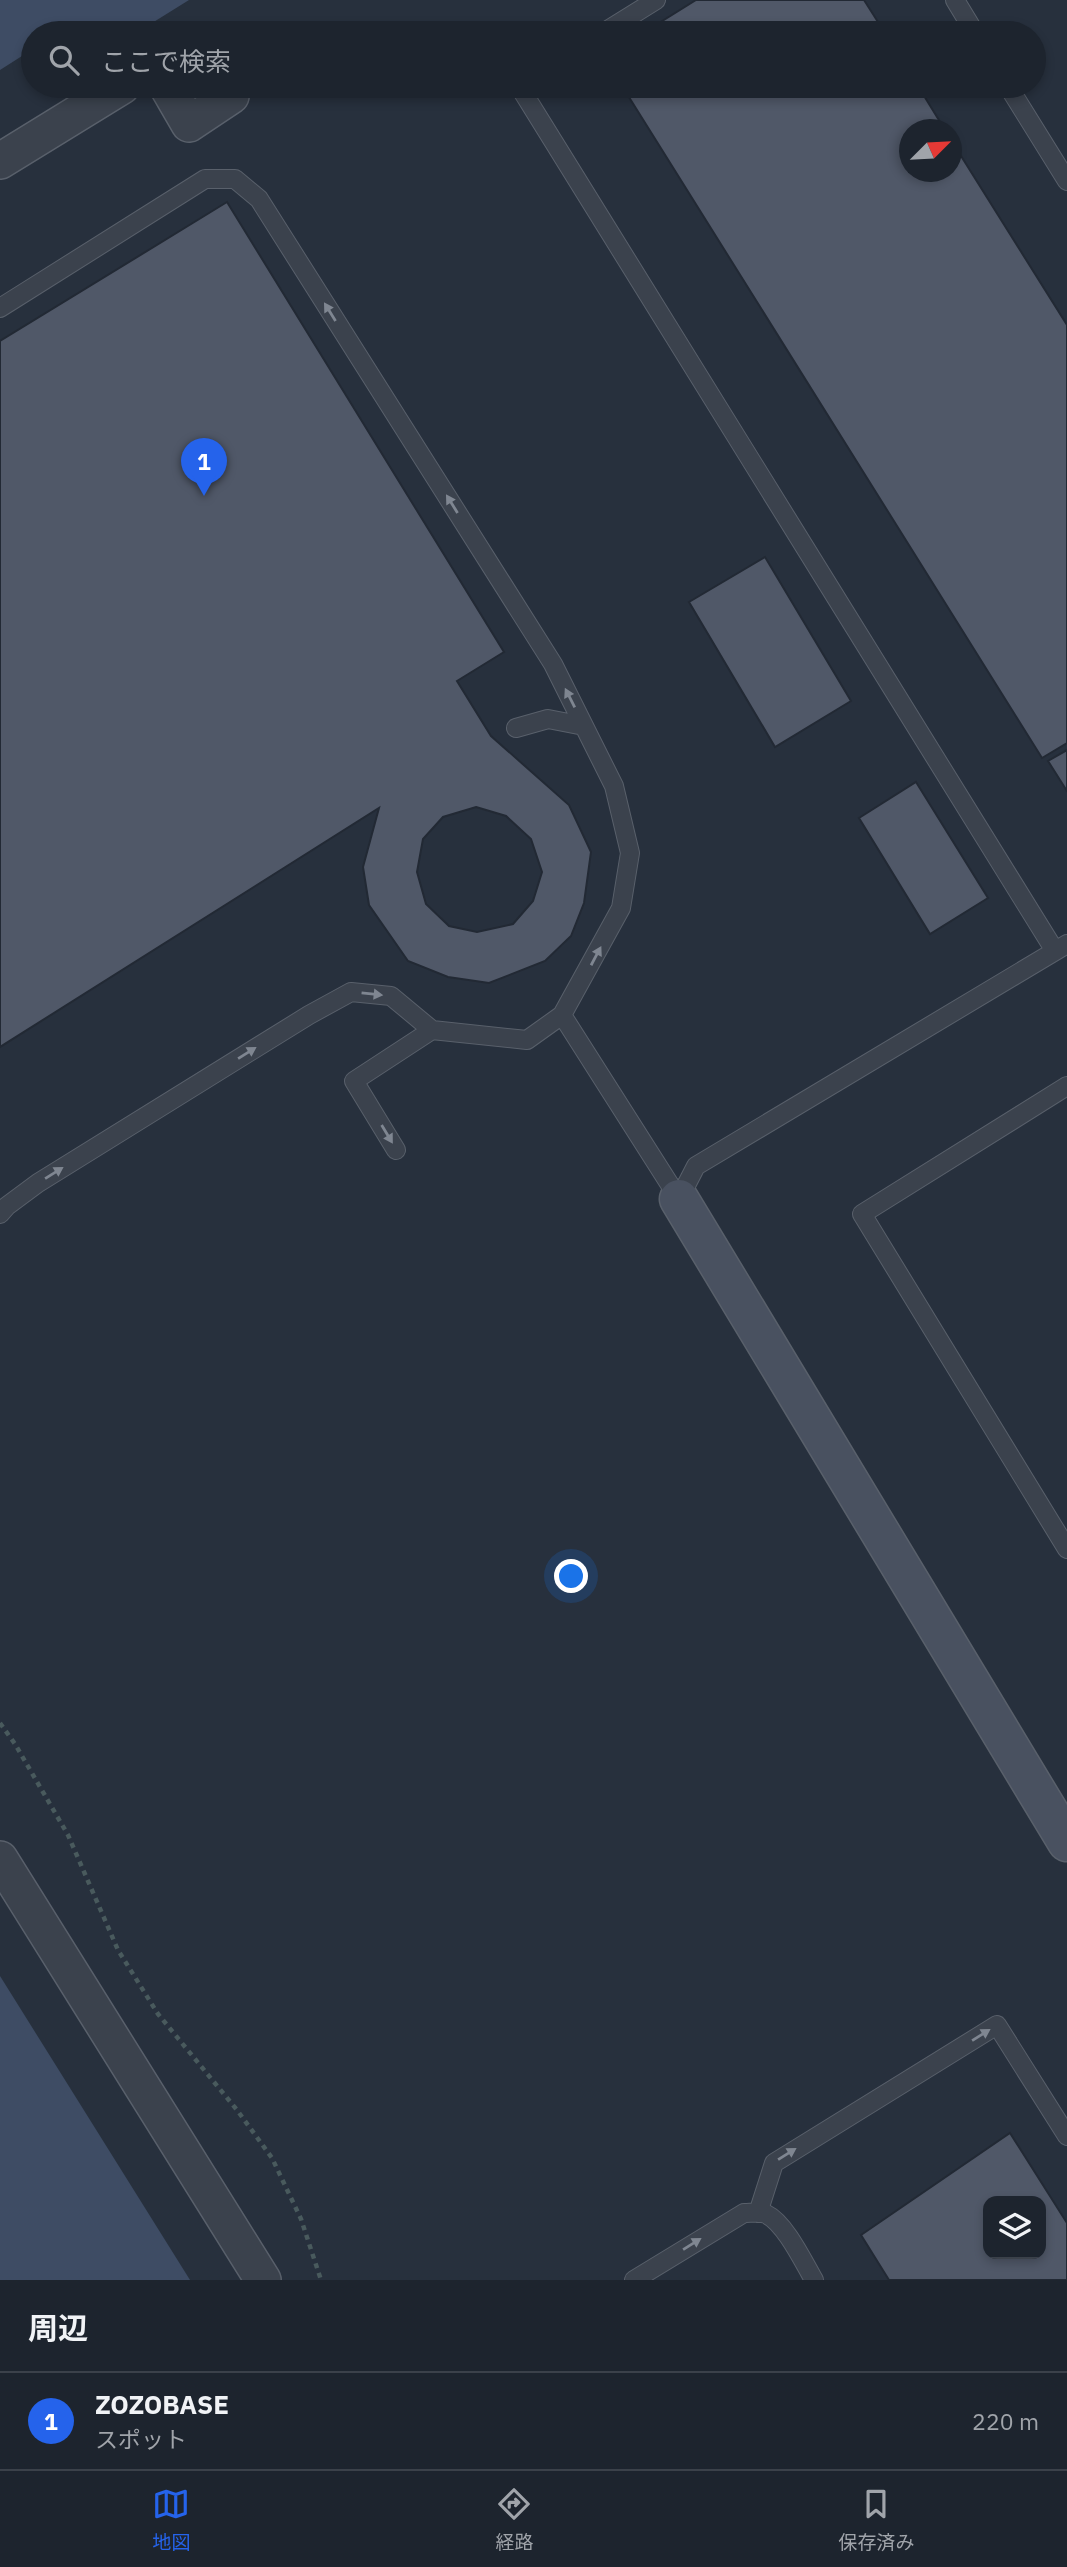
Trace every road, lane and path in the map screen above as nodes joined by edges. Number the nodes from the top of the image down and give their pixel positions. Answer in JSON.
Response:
{"nodes":[{"id":1,"x":656,"y":0,"type":"edge"},
{"id":2,"x":955,"y":0,"type":"edge"},
{"id":3,"x":622,"y":21,"type":"edge"},
{"id":4,"x":968,"y":21,"type":"edge"},
{"id":5,"x":102,"y":98,"type":"edge"},
{"id":6,"x":174,"y":98,"type":"edge"},
{"id":7,"x":228,"y":98,"type":"edge"},
{"id":8,"x":527,"y":98,"type":"edge"},
{"id":9,"x":1015,"y":98,"type":"edge"},
{"id":10,"x":0,"y":161,"type":"edge"},
{"id":11,"x":1067,"y":181,"type":"edge"},
{"id":12,"x":0,"y":308,"type":"edge"},
{"id":13,"x":584,"y":726,"type":"junction"},
{"id":14,"x":516,"y":728,"type":"dead end"},
{"id":15,"x":1061,"y":947,"type":"edge"},
{"id":16,"x":562,"y":1015,"type":"junction"},
{"id":17,"x":432,"y":1030,"type":"junction"},
{"id":18,"x":1067,"y":1086,"type":"edge"},
{"id":19,"x":396,"y":1150,"type":"dead end"},
{"id":20,"x":679,"y":1199,"type":"junction"},
{"id":21,"x":0,"y":1214,"type":"edge"},
{"id":22,"x":1067,"y":1549,"type":"edge"},
{"id":23,"x":0,"y":1723,"type":"edge"},
{"id":24,"x":1067,"y":1842,"type":"edge"},
{"id":25,"x":0,"y":1859,"type":"edge"},
{"id":26,"x":1067,"y":2136,"type":"edge"},
{"id":27,"x":758,"y":2213,"type":"junction"},
{"id":28,"x":263,"y":2280,"type":"edge"},
{"id":29,"x":321,"y":2280,"type":"edge"},
{"id":30,"x":634,"y":2280,"type":"edge"},
{"id":31,"x":814,"y":2280,"type":"edge"}],
"edges":[{"from":1,"to":3,"type":"lane"},
{"from":2,"to":4,"type":"lane"},
{"from":5,"to":10,"type":"street"},
{"from":6,"to":7,"type":"street"},
{"from":8,"to":15,"type":"lane"},
{"from":9,"to":11,"type":"lane"},
{"from":13,"to":12,"type":"lane","one_way":true},
{"from":13,"to":14,"type":"lane"},
{"from":16,"to":13,"type":"lane","one_way":true},
{"from":15,"to":20,"type":"lane"},
{"from":16,"to":17,"type":"lane"},
{"from":16,"to":20,"type":"lane"},
{"from":17,"to":19,"type":"lane","one_way":true},
{"from":21,"to":17,"type":"lane","one_way":true},
{"from":18,"to":22,"type":"lane"},
{"from":20,"to":24,"type":"street"},
{"from":23,"to":29,"type":"path"},
{"from":25,"to":28,"type":"street"},
{"from":27,"to":26,"type":"lane","one_way":true},
{"from":30,"to":27,"type":"lane","one_way":true},
{"from":27,"to":31,"type":"lane"}]}
